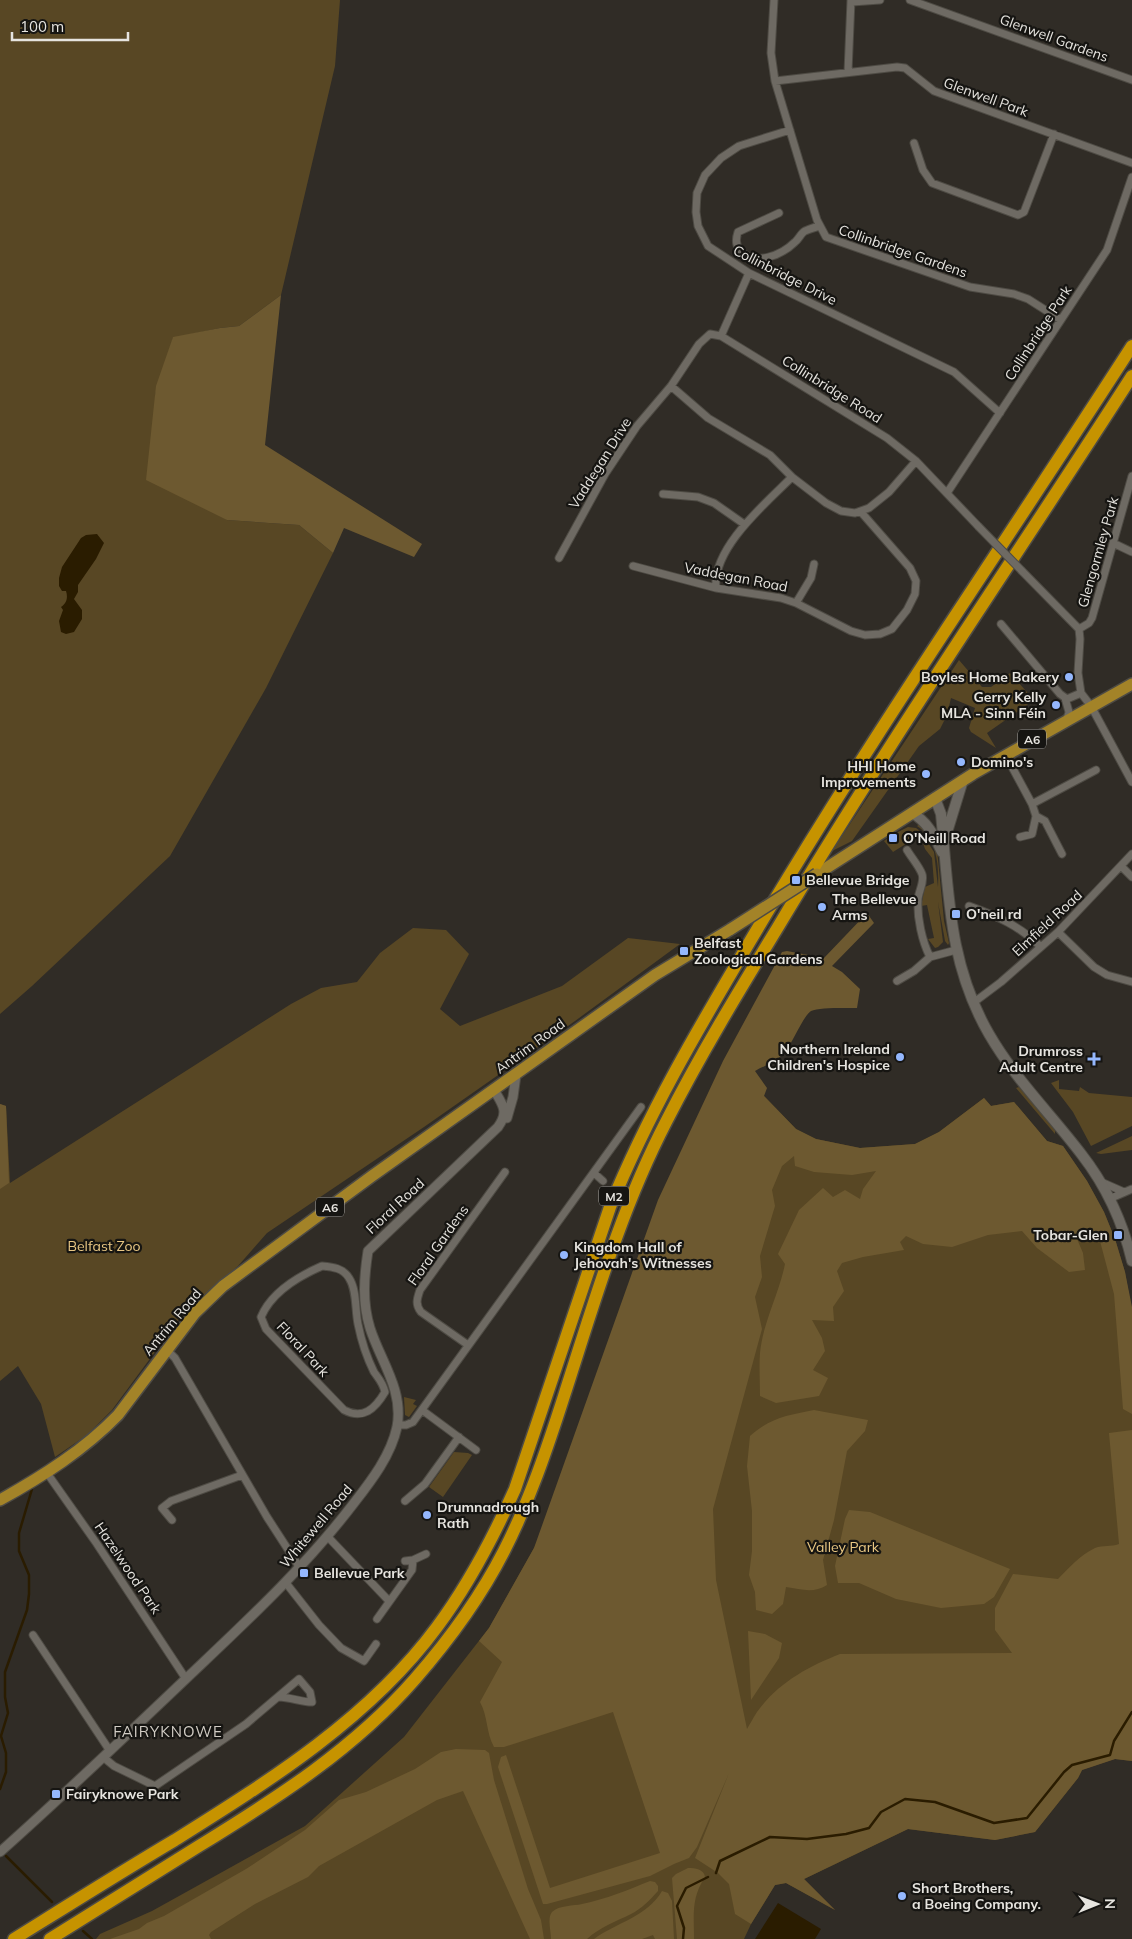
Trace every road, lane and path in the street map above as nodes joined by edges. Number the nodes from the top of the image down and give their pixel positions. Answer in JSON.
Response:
{"nodes":[{"id":1,"x":774,"y":0,"type":"edge"},
{"id":2,"x":880,"y":0,"type":"edge"},
{"id":3,"x":910,"y":0,"type":"edge"},
{"id":4,"x":852,"y":1,"type":"edge"},
{"id":5,"x":848,"y":72,"type":"junction"},
{"id":6,"x":1132,"y":80,"type":"edge"},
{"id":7,"x":775,"y":81,"type":"junction"},
{"id":8,"x":790,"y":130,"type":"junction"},
{"id":9,"x":1054,"y":134,"type":"junction"},
{"id":10,"x":914,"y":143,"type":"dead end"},
{"id":11,"x":1132,"y":164,"type":"edge"},
{"id":12,"x":1132,"y":177,"type":"edge"},
{"id":13,"x":779,"y":213,"type":"dead end"},
{"id":14,"x":820,"y":226,"type":"junction"},
{"id":15,"x":749,"y":274,"type":"junction"},
{"id":16,"x":1061,"y":320,"type":"junction"},
{"id":17,"x":721,"y":336,"type":"junction"},
{"id":18,"x":1132,"y":346,"type":"edge"},
{"id":19,"x":1132,"y":376,"type":"edge"},
{"id":20,"x":671,"y":386,"type":"junction"},
{"id":21,"x":1000,"y":413,"type":"junction"},
{"id":22,"x":916,"y":461,"type":"junction"},
{"id":23,"x":1132,"y":476,"type":"edge"},
{"id":24,"x":792,"y":477,"type":"junction"},
{"id":25,"x":947,"y":493,"type":"junction"},
{"id":26,"x":663,"y":494,"type":"dead end"},
{"id":27,"x":860,"y":512,"type":"junction"},
{"id":28,"x":744,"y":524,"type":"junction"},
{"id":29,"x":1113,"y":543,"type":"junction"},
{"id":30,"x":1132,"y":552,"type":"edge"},
{"id":31,"x":559,"y":558,"type":"dead end"},
{"id":32,"x":814,"y":564,"type":"dead end"},
{"id":33,"x":632,"y":566,"type":"dead end"},
{"id":34,"x":716,"y":588,"type":"junction"},
{"id":35,"x":796,"y":602,"type":"junction"},
{"id":36,"x":1001,"y":624,"type":"dead end"},
{"id":37,"x":1079,"y":629,"type":"junction"},
{"id":38,"x":1132,"y":684,"type":"edge"},
{"id":39,"x":1081,"y":693,"type":"junction"},
{"id":40,"x":1065,"y":698,"type":"junction"},
{"id":41,"x":1091,"y":706,"type":"junction"},
{"id":42,"x":1067,"y":719,"type":"junction"},
{"id":43,"x":1005,"y":754,"type":"junction"},
{"id":44,"x":1096,"y":770,"type":"dead end"},
{"id":45,"x":963,"y":780,"type":"junction"},
{"id":46,"x":1132,"y":782,"type":"edge"},
{"id":47,"x":935,"y":798,"type":"junction"},
{"id":48,"x":1032,"y":804,"type":"junction"},
{"id":49,"x":912,"y":813,"type":"junction"},
{"id":50,"x":1036,"y":816,"type":"junction"},
{"id":51,"x":1020,"y":837,"type":"dead end"},
{"id":52,"x":944,"y":844,"type":"junction"},
{"id":53,"x":907,"y":850,"type":"dead end"},
{"id":54,"x":1062,"y":854,"type":"dead end"},
{"id":55,"x":1132,"y":854,"type":"edge"},
{"id":56,"x":945,"y":858,"type":"junction"},
{"id":57,"x":1121,"y":866,"type":"junction"},
{"id":58,"x":1132,"y":878,"type":"edge"},
{"id":59,"x":969,"y":906,"type":"dead end"},
{"id":60,"x":1058,"y":932,"type":"junction"},
{"id":61,"x":1041,"y":947,"type":"junction"},
{"id":62,"x":956,"y":950,"type":"junction"},
{"id":63,"x":930,"y":957,"type":"junction"},
{"id":64,"x":898,"y":981,"type":"dead end"},
{"id":65,"x":1132,"y":982,"type":"edge"},
{"id":66,"x":973,"y":1003,"type":"junction"},
{"id":67,"x":516,"y":1075,"type":"junction"},
{"id":68,"x":494,"y":1090,"type":"junction"},
{"id":69,"x":640,"y":1108,"type":"dead end"},
{"id":70,"x":504,"y":1120,"type":"junction"},
{"id":71,"x":505,"y":1172,"type":"dead end"},
{"id":72,"x":594,"y":1173,"type":"junction"},
{"id":73,"x":603,"y":1181,"type":"dead end"},
{"id":74,"x":1099,"y":1181,"type":"junction"},
{"id":75,"x":1132,"y":1189,"type":"edge"},
{"id":76,"x":1124,"y":1192,"type":"junction"},
{"id":77,"x":1109,"y":1199,"type":"junction"},
{"id":78,"x":1132,"y":1261,"type":"edge"},
{"id":79,"x":468,"y":1345,"type":"junction"},
{"id":80,"x":166,"y":1350,"type":"junction"},
{"id":81,"x":381,"y":1354,"type":"junction"},
{"id":82,"x":369,"y":1360,"type":"junction"},
{"id":83,"x":422,"y":1410,"type":"junction"},
{"id":84,"x":397,"y":1425,"type":"junction"},
{"id":85,"x":459,"y":1437,"type":"junction"},
{"id":86,"x":476,"y":1450,"type":"dead end"},
{"id":87,"x":47,"y":1473,"type":"junction"},
{"id":88,"x":242,"y":1474,"type":"junction"},
{"id":89,"x":0,"y":1500,"type":"edge"},
{"id":90,"x":405,"y":1501,"type":"dead end"},
{"id":91,"x":172,"y":1520,"type":"dead end"},
{"id":92,"x":328,"y":1537,"type":"junction"},
{"id":93,"x":426,"y":1554,"type":"dead end"},
{"id":94,"x":413,"y":1560,"type":"junction"},
{"id":95,"x":405,"y":1562,"type":"dead end"},
{"id":96,"x":300,"y":1568,"type":"junction"},
{"id":97,"x":286,"y":1583,"type":"junction"},
{"id":98,"x":390,"y":1601,"type":"junction"},
{"id":99,"x":377,"y":1619,"type":"dead end"},
{"id":100,"x":33,"y":1636,"type":"dead end"},
{"id":101,"x":376,"y":1644,"type":"dead end"},
{"id":102,"x":186,"y":1679,"type":"junction"},
{"id":103,"x":279,"y":1697,"type":"junction"},
{"id":104,"x":107,"y":1754,"type":"junction"},
{"id":105,"x":0,"y":1852,"type":"edge"},
{"id":106,"x":14,"y":1939,"type":"edge"},
{"id":107,"x":50,"y":1939,"type":"edge"}],
"edges":[{"from":1,"to":7,"type":"street","name":"Collinbridge Gardens"},
{"from":2,"to":4,"type":"street"},
{"from":3,"to":6,"type":"street","name":"Glenwell Gardens"},
{"from":4,"to":5,"type":"street"},
{"from":5,"to":7,"type":"street","name":"Glenwell Park"},
{"from":5,"to":9,"type":"street","name":"Glenwell Park"},
{"from":7,"to":8,"type":"street","name":"Collinbridge Gardens"},
{"from":8,"to":14,"type":"street","name":"Collinbridge Gardens"},
{"from":8,"to":15,"type":"street","name":"Collinbridge Drive"},
{"from":9,"to":10,"type":"street"},
{"from":9,"to":11,"type":"street","name":"Glenwell Park"},
{"from":12,"to":16,"type":"street","name":"Collinbridge Park"},
{"from":13,"to":14,"type":"street"},
{"from":14,"to":16,"type":"street","name":"Collinbridge Gardens"},
{"from":15,"to":17,"type":"street"},
{"from":15,"to":21,"type":"street","name":"Collinbridge Drive"},
{"from":16,"to":21,"type":"street","name":"Collinbridge Park"},
{"from":17,"to":20,"type":"street"},
{"from":17,"to":22,"type":"street","name":"Collinbridge Road"},
{"from":18,"to":106,"type":"highway","number":"M2"},
{"from":19,"to":107,"type":"highway","number":"M2"},
{"from":20,"to":24,"type":"street"},
{"from":20,"to":31,"type":"street","name":"Vaddegan Drive"},
{"from":21,"to":25,"type":"street","name":"Collinbridge Park"},
{"from":22,"to":25,"type":"street","name":"Collinbridge Road"},
{"from":22,"to":27,"type":"street"},
{"from":23,"to":29,"type":"street","name":"Glengormley Park"},
{"from":24,"to":27,"type":"street"},
{"from":24,"to":28,"type":"street"},
{"from":25,"to":37,"type":"street","name":"Collinbridge Road","bridge":true},
{"from":26,"to":28,"type":"street"},
{"from":27,"to":35,"type":"street","name":"Vaddegan Road"},
{"from":28,"to":34,"type":"street"},
{"from":29,"to":30,"type":"street"},
{"from":29,"to":37,"type":"street","name":"Glengormley Park"},
{"from":32,"to":35,"type":"street"},
{"from":33,"to":34,"type":"street","name":"Vaddegan Road"},
{"from":34,"to":35,"type":"street","name":"Vaddegan Road"},
{"from":36,"to":40,"type":"street"},
{"from":37,"to":39,"type":"street"},
{"from":38,"to":41,"type":"main road","name":"Antrim Road","number":"A6"},
{"from":39,"to":40,"type":"street"},
{"from":39,"to":41,"type":"street"},
{"from":40,"to":42,"type":"street"},
{"from":41,"to":42,"type":"main road","name":"Antrim Road","number":"A6"},
{"from":41,"to":46,"type":"street"},
{"from":42,"to":43,"type":"main road","name":"Antrim Road","number":"A6"},
{"from":43,"to":45,"type":"main road","name":"Antrim Road","number":"A6"},
{"from":43,"to":48,"type":"street"},
{"from":44,"to":48,"type":"street"},
{"from":45,"to":47,"type":"main road","name":"Antrim Road","number":"A6"},
{"from":45,"to":52,"type":"main road"},
{"from":47,"to":49,"type":"main road","name":"Antrim Road","number":"A6"},
{"from":47,"to":52,"type":"main road"},
{"from":48,"to":50,"type":"street"},
{"from":49,"to":56,"type":"main road"},
{"from":49,"to":67,"type":"main road","name":"Antrim Road","number":"A6","bridge":true},
{"from":50,"to":51,"type":"street"},
{"from":50,"to":54,"type":"street"},
{"from":52,"to":56,"type":"main road"},
{"from":53,"to":63,"type":"street"},
{"from":55,"to":57,"type":"street","name":"Elmfield Road"},
{"from":56,"to":62,"type":"main road"},
{"from":57,"to":58,"type":"street"},
{"from":57,"to":60,"type":"street","name":"Elmfield Road"},
{"from":59,"to":61,"type":"street"},
{"from":60,"to":61,"type":"street","name":"Elmfield Road"},
{"from":60,"to":65,"type":"street"},
{"from":61,"to":66,"type":"street","name":"Elmfield Road"},
{"from":62,"to":63,"type":"street"},
{"from":62,"to":66,"type":"main road"},
{"from":63,"to":64,"type":"street"},
{"from":66,"to":74,"type":"main road"},
{"from":67,"to":68,"type":"main road","name":"Antrim Road","number":"A6"},
{"from":67,"to":70,"type":"street"},
{"from":68,"to":70,"type":"street"},
{"from":68,"to":80,"type":"main road","name":"Antrim Road","number":"A6"},
{"from":69,"to":72,"type":"street"},
{"from":70,"to":81,"type":"street","name":"Floral Road"},
{"from":71,"to":79,"type":"street","name":"Floral Gardens"},
{"from":72,"to":73,"type":"street"},
{"from":72,"to":79,"type":"street"},
{"from":74,"to":76,"type":"street"},
{"from":74,"to":77,"type":"main road"},
{"from":75,"to":76,"type":"street"},
{"from":76,"to":77,"type":"street"},
{"from":77,"to":78,"type":"main road"},
{"from":79,"to":83,"type":"street"},
{"from":80,"to":87,"type":"main road","name":"Antrim Road","number":"A6"},
{"from":80,"to":88,"type":"street"},
{"from":81,"to":82,"type":"street"},
{"from":81,"to":84,"type":"street","name":"Floral Road"},
{"from":82,"to":82,"type":"street","name":"Floral Park"},
{"from":83,"to":84,"type":"street"},
{"from":83,"to":85,"type":"street"},
{"from":84,"to":92,"type":"street","name":"Whitewell Road"},
{"from":85,"to":86,"type":"street"},
{"from":85,"to":90,"type":"street"},
{"from":87,"to":89,"type":"main road","name":"Antrim Road","number":"A6"},
{"from":87,"to":102,"type":"street","name":"Hazelwood Park"},
{"from":88,"to":91,"type":"street"},
{"from":88,"to":96,"type":"street"},
{"from":92,"to":96,"type":"street","name":"Whitewell Road"},
{"from":92,"to":98,"type":"street"},
{"from":93,"to":94,"type":"street"},
{"from":94,"to":95,"type":"street"},
{"from":94,"to":98,"type":"street"},
{"from":96,"to":97,"type":"street","name":"Whitewell Road"},
{"from":97,"to":101,"type":"street"},
{"from":97,"to":102,"type":"street","name":"Whitewell Road"},
{"from":98,"to":99,"type":"street"},
{"from":100,"to":104,"type":"street"},
{"from":102,"to":104,"type":"street","name":"Whitewell Road"},
{"from":103,"to":103,"type":"street"},
{"from":103,"to":104,"type":"street"},
{"from":104,"to":105,"type":"street","name":"Whitewell Road"}]}
